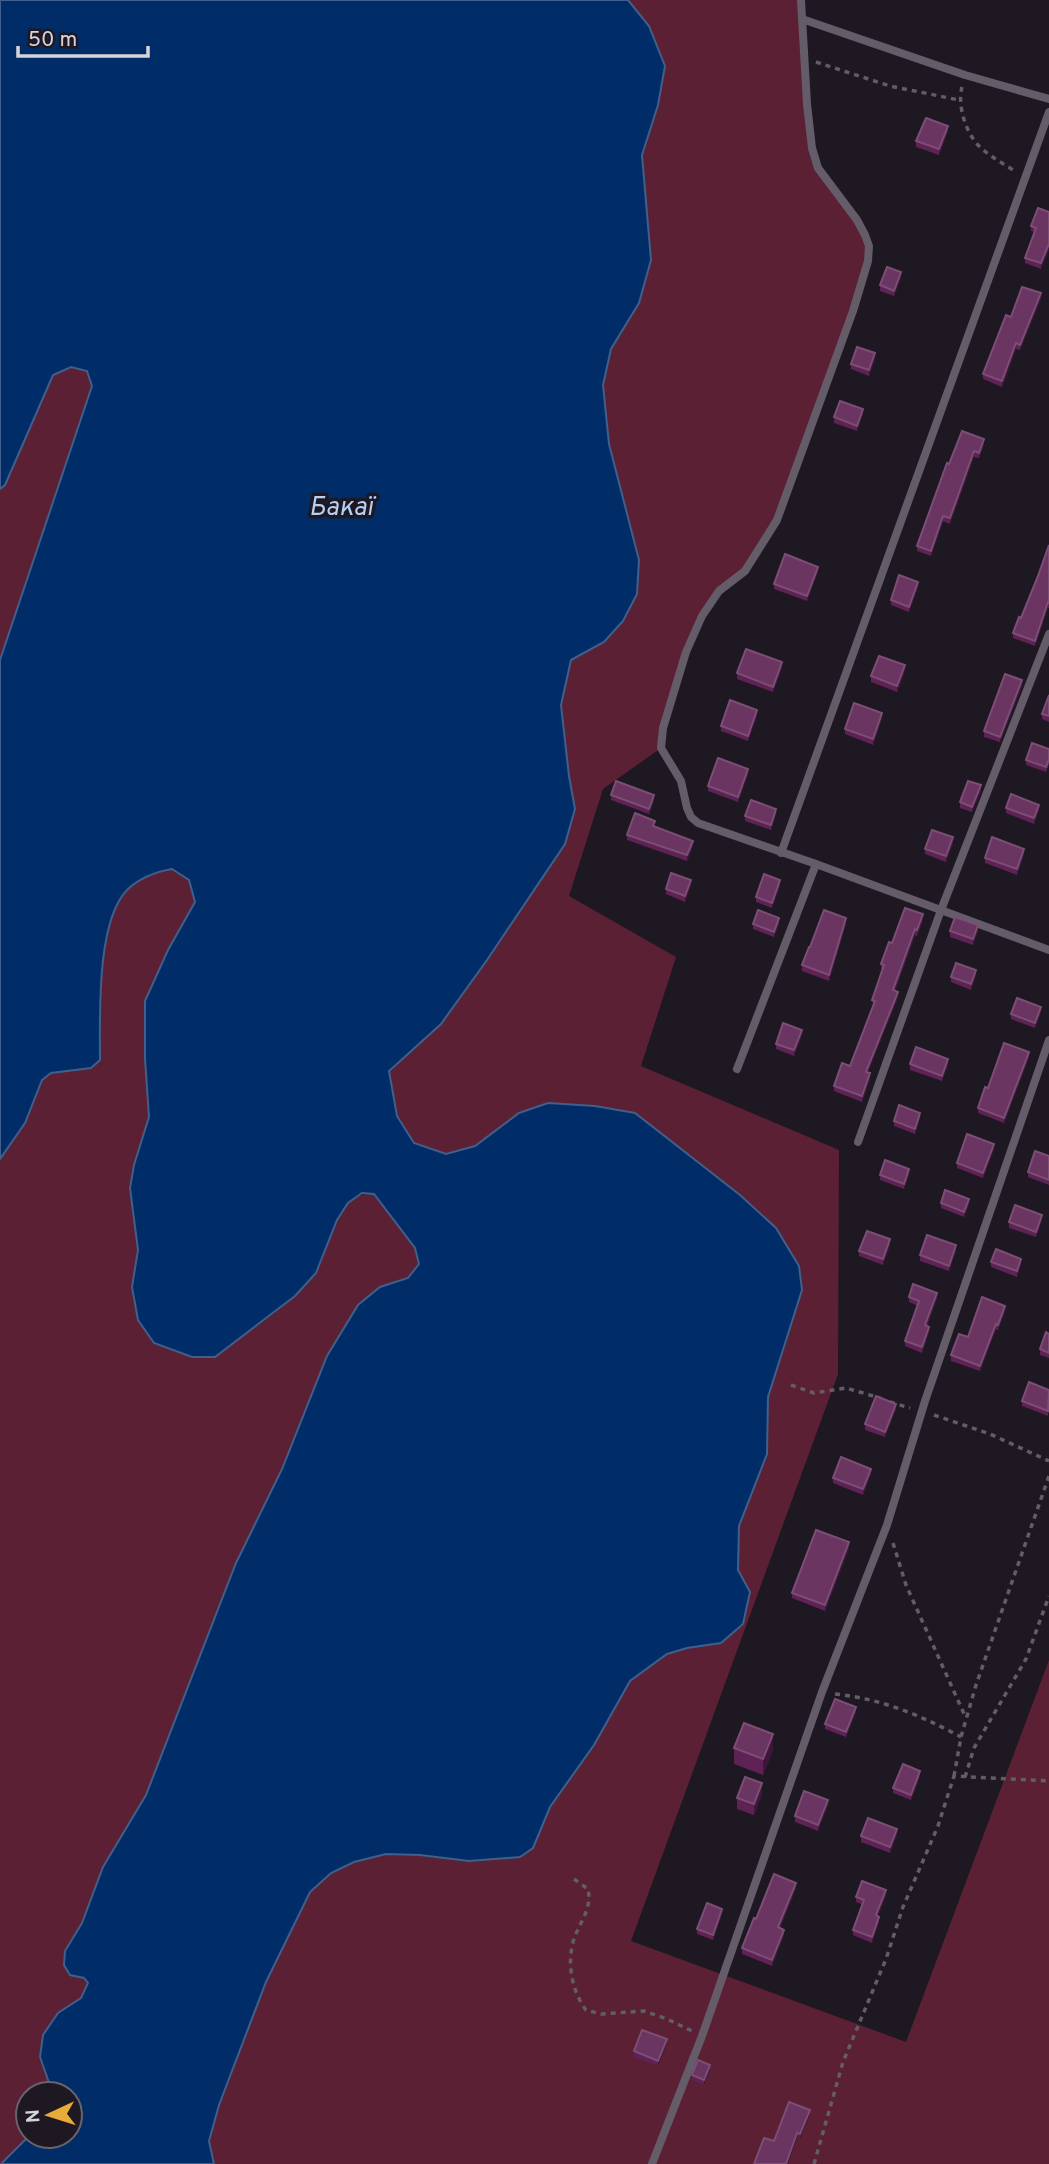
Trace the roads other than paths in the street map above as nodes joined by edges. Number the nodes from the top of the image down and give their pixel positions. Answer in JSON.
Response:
{"nodes":[{"id":1,"x":802,"y":0,"type":"edge"},
{"id":2,"x":802,"y":19,"type":"junction"},
{"id":3,"x":1049,"y":100,"type":"edge"},
{"id":4,"x":1049,"y":112,"type":"edge"},
{"id":5,"x":1049,"y":634,"type":"edge"},
{"id":6,"x":780,"y":853,"type":"junction"},
{"id":7,"x":816,"y":864,"type":"junction"},
{"id":8,"x":941,"y":910,"type":"junction"},
{"id":9,"x":1049,"y":950,"type":"edge"},
{"id":10,"x":1049,"y":1040,"type":"edge"},
{"id":11,"x":737,"y":1069,"type":"dead end"},
{"id":12,"x":858,"y":1142,"type":"dead end"},
{"id":13,"x":652,"y":2164,"type":"edge"}],
"edges":[{"from":1,"to":2,"type":"lane"},
{"from":2,"to":3,"type":"lane"},
{"from":2,"to":6,"type":"lane"},
{"from":4,"to":6,"type":"lane"},
{"from":5,"to":8,"type":"lane"},
{"from":6,"to":7,"type":"lane"},
{"from":7,"to":8,"type":"lane"},
{"from":7,"to":11,"type":"lane"},
{"from":8,"to":9,"type":"lane"},
{"from":8,"to":12,"type":"lane"},
{"from":10,"to":13,"type":"lane"}]}
